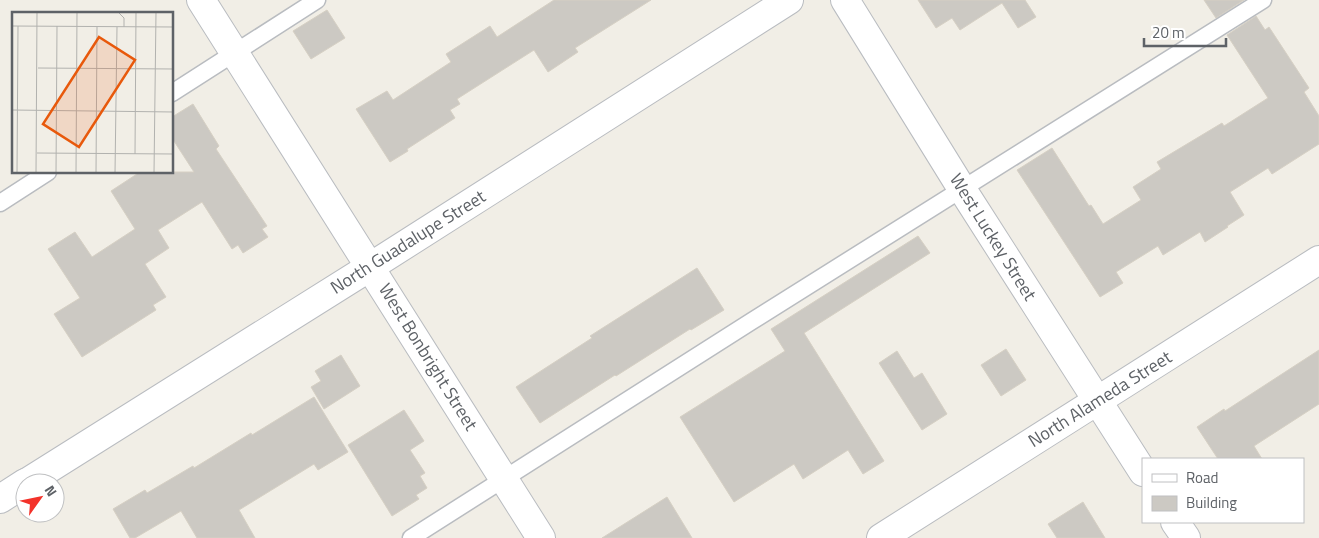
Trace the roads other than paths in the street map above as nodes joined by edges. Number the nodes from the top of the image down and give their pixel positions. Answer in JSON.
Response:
{"nodes":[{"id":1,"x":201,"y":0,"type":"edge"},
{"id":2,"x":317,"y":0,"type":"edge"},
{"id":3,"x":789,"y":0,"type":"edge"},
{"id":4,"x":845,"y":0,"type":"edge"},
{"id":5,"x":1263,"y":0,"type":"edge"},
{"id":6,"x":235,"y":53,"type":"junction"},
{"id":7,"x":174,"y":92,"type":"edge"},
{"id":8,"x":45,"y":174,"type":"edge"},
{"id":9,"x":962,"y":189,"type":"junction"},
{"id":10,"x":0,"y":203,"type":"edge"},
{"id":11,"x":1319,"y":260,"type":"edge"},
{"id":12,"x":370,"y":267,"type":"junction"},
{"id":13,"x":1096,"y":400,"type":"junction"},
{"id":14,"x":1142,"y":470,"type":"edge"},
{"id":15,"x":41,"y":473,"type":"edge"},
{"id":16,"x":504,"y":478,"type":"junction"},
{"id":17,"x":15,"y":489,"type":"edge"},
{"id":18,"x":0,"y":499,"type":"edge"},
{"id":19,"x":1176,"y":523,"type":"edge"},
{"id":20,"x":411,"y":538,"type":"edge"},
{"id":21,"x":541,"y":538,"type":"edge"},
{"id":22,"x":881,"y":538,"type":"edge"},
{"id":23,"x":1186,"y":538,"type":"edge"}],
"edges":[{"from":1,"to":6,"type":"street","name":"West Bonbright Street"},
{"from":2,"to":6,"type":"lane"},
{"from":3,"to":12,"type":"street","name":"North Guadalupe Street"},
{"from":4,"to":9,"type":"street","name":"West Luckey Street"},
{"from":5,"to":9,"type":"lane"},
{"from":6,"to":7,"type":"lane"},
{"from":6,"to":12,"type":"street","name":"West Bonbright Street"},
{"from":8,"to":10,"type":"lane"},
{"from":9,"to":13,"type":"street","name":"West Luckey Street"},
{"from":9,"to":16,"type":"lane"},
{"from":11,"to":13,"type":"street","name":"North Alameda Street"},
{"from":12,"to":15,"type":"street","name":"North Guadalupe Street"},
{"from":12,"to":16,"type":"street","name":"West Bonbright Street"},
{"from":13,"to":14,"type":"street","name":"West Luckey Street"},
{"from":13,"to":22,"type":"street","name":"North Alameda Street"},
{"from":16,"to":20,"type":"lane"},
{"from":16,"to":21,"type":"street","name":"West Bonbright Street"},
{"from":17,"to":18,"type":"street","name":"North Guadalupe Street"},
{"from":19,"to":23,"type":"street"}]}
